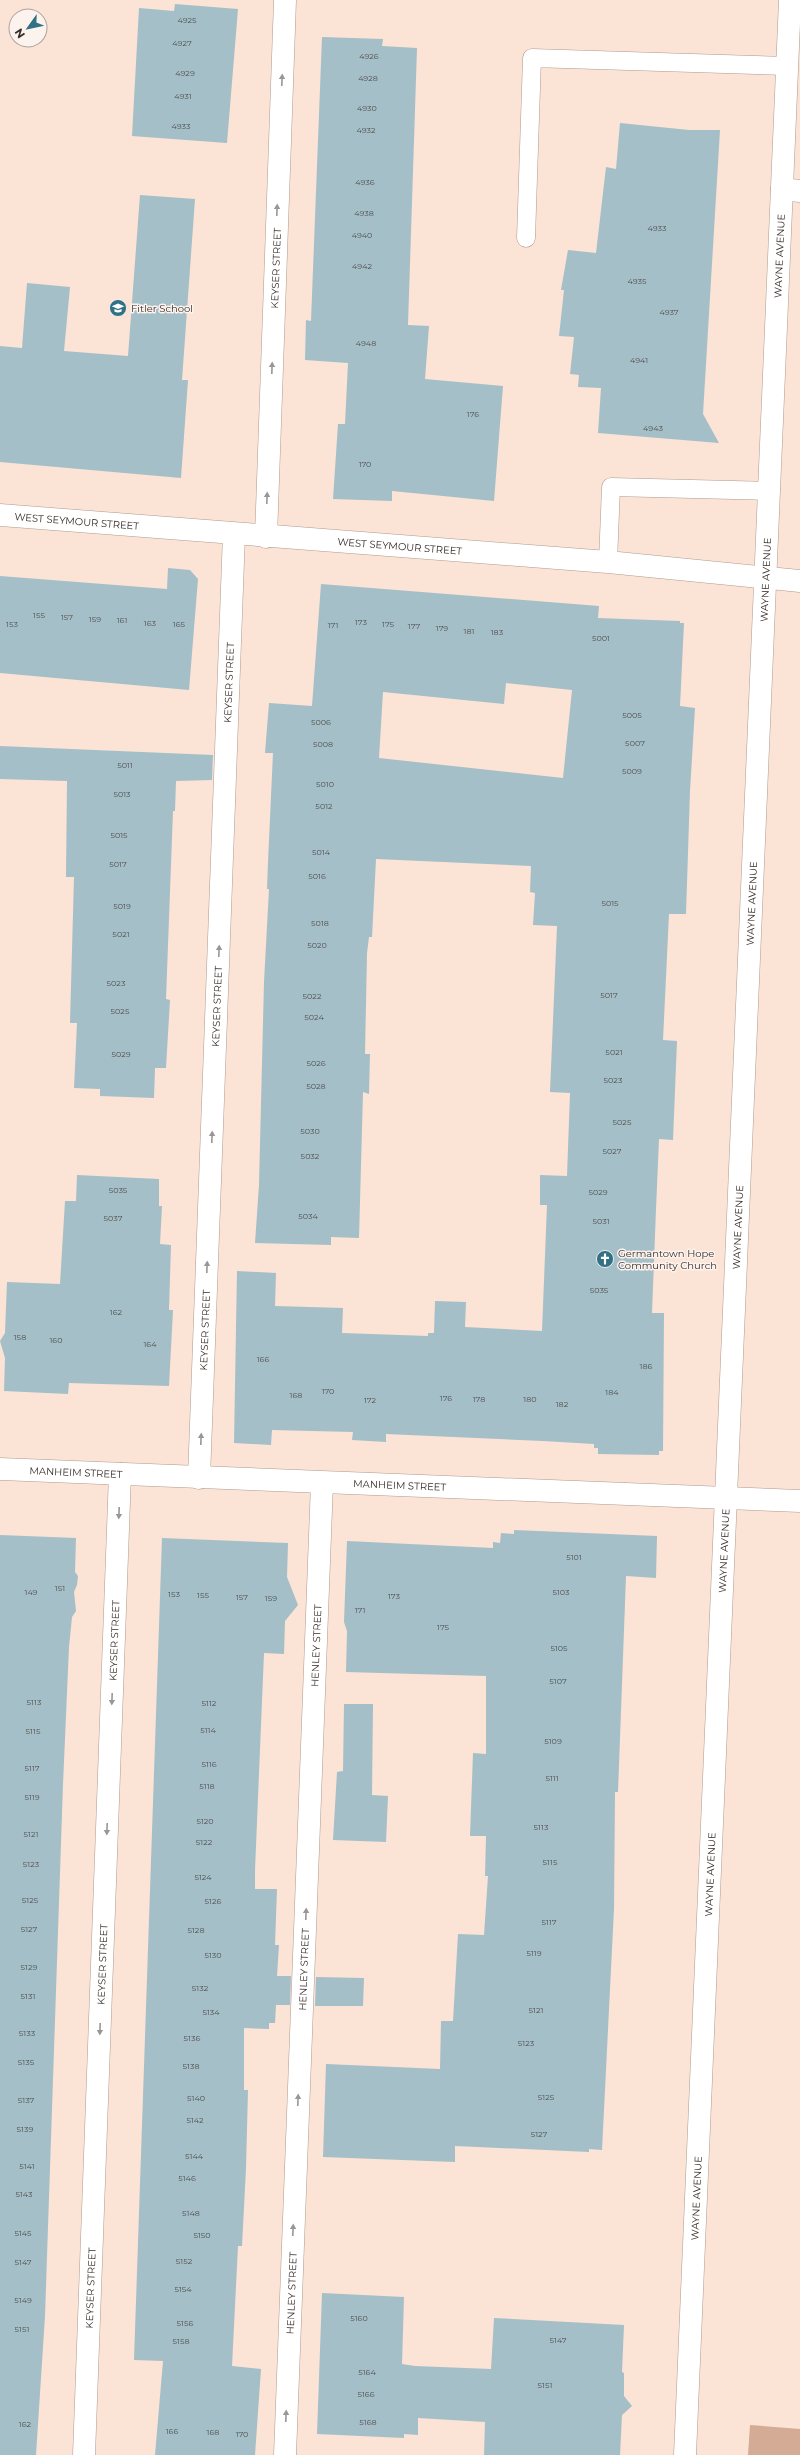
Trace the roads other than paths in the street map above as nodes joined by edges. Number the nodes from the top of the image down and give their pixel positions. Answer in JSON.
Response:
{"nodes":[{"id":1,"x":285,"y":0,"type":"edge"},
{"id":2,"x":790,"y":0,"type":"edge"},
{"id":3,"x":788,"y":66,"type":"junction"},
{"id":4,"x":791,"y":190,"type":"edge"},
{"id":5,"x":526,"y":238,"type":"dead end"},
{"id":6,"x":770,"y":491,"type":"junction"},
{"id":7,"x":0,"y":515,"type":"edge"},
{"id":8,"x":234,"y":534,"type":"junction"},
{"id":9,"x":266,"y":536,"type":"junction"},
{"id":10,"x":608,"y":562,"type":"junction"},
{"id":11,"x":766,"y":578,"type":"junction"},
{"id":12,"x":800,"y":580,"type":"edge"},
{"id":13,"x":0,"y":1469,"type":"edge"},
{"id":14,"x":120,"y":1474,"type":"junction"},
{"id":15,"x":200,"y":1478,"type":"junction"},
{"id":16,"x":322,"y":1483,"type":"junction"},
{"id":17,"x":724,"y":1499,"type":"junction"},
{"id":18,"x":800,"y":1502,"type":"edge"},
{"id":19,"x":84,"y":2455,"type":"edge"},
{"id":20,"x":284,"y":2455,"type":"edge"},
{"id":21,"x":685,"y":2455,"type":"edge"}],
"edges":[{"from":9,"to":1,"type":"street","name":"KEYSER STREET","one_way":true},
{"from":2,"to":3,"type":"street","name":"WAYNE AVENUE"},
{"from":3,"to":4,"type":"street","name":"WAYNE AVENUE"},
{"from":3,"to":5,"type":"lane"},
{"from":4,"to":6,"type":"street","name":"WAYNE AVENUE"},
{"from":6,"to":10,"type":"lane"},
{"from":6,"to":11,"type":"street","name":"WAYNE AVENUE"},
{"from":7,"to":8,"type":"street","name":"WEST SEYMOUR STREET"},
{"from":8,"to":9,"type":"street","name":"WEST SEYMOUR STREET"},
{"from":15,"to":8,"type":"street","name":"KEYSER STREET","one_way":true},
{"from":9,"to":10,"type":"street","name":"WEST SEYMOUR STREET"},
{"from":10,"to":11,"type":"street","name":"WEST SEYMOUR STREET"},
{"from":11,"to":12,"type":"street","name":"WEST SEYMOUR STREET"},
{"from":11,"to":17,"type":"street","name":"WAYNE AVENUE"},
{"from":13,"to":14,"type":"street","name":"MANHEIM STREET"},
{"from":14,"to":15,"type":"street","name":"MANHEIM STREET"},
{"from":14,"to":19,"type":"street","name":"KEYSER STREET","one_way":true},
{"from":15,"to":16,"type":"street","name":"MANHEIM STREET"},
{"from":16,"to":17,"type":"street","name":"MANHEIM STREET"},
{"from":20,"to":16,"type":"street","name":"HENLEY STREET","one_way":true},
{"from":17,"to":18,"type":"street","name":"MANHEIM STREET"},
{"from":17,"to":21,"type":"street","name":"WAYNE AVENUE"}]}
